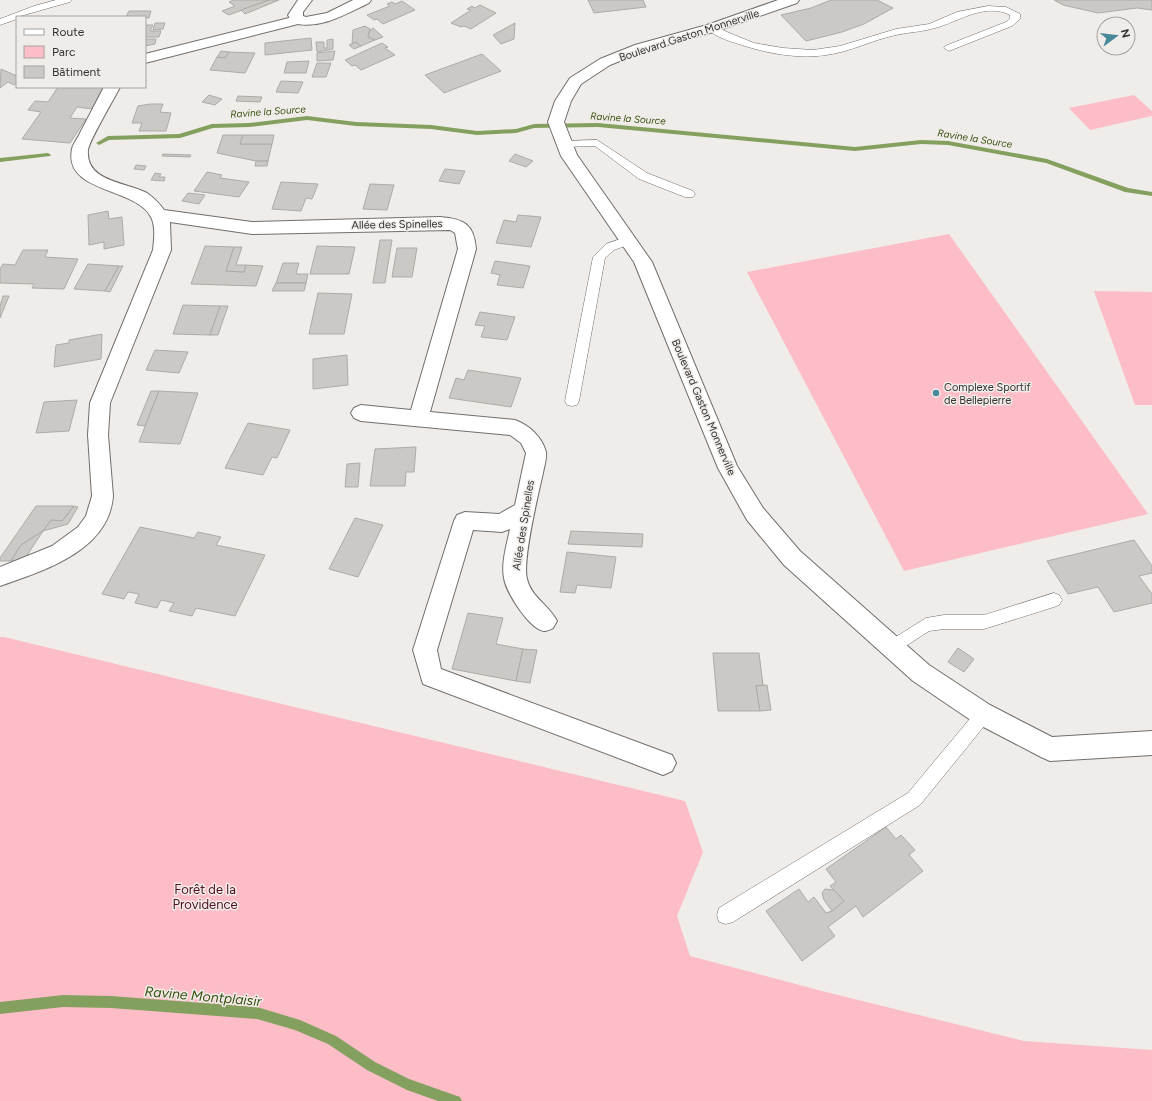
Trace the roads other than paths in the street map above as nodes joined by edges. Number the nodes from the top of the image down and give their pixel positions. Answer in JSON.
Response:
{"nodes":[{"id":1,"x":67,"y":0,"type":"edge"},
{"id":2,"x":306,"y":0,"type":"edge"},
{"id":3,"x":364,"y":0,"type":"edge"},
{"id":4,"x":792,"y":0,"type":"edge"},
{"id":5,"x":297,"y":20,"type":"junction"},
{"id":6,"x":0,"y":22,"type":"edge"},
{"id":7,"x":712,"y":28,"type":"junction"},
{"id":8,"x":949,"y":48,"type":"dead end"},
{"id":9,"x":146,"y":59,"type":"edge"},
{"id":10,"x":111,"y":88,"type":"edge"},
{"id":11,"x":562,"y":140,"type":"junction"},
{"id":12,"x":689,"y":194,"type":"dead end"},
{"id":13,"x":160,"y":215,"type":"junction"},
{"id":14,"x":629,"y":240,"type":"junction"},
{"id":15,"x":572,"y":401,"type":"dead end"},
{"id":16,"x":361,"y":413,"type":"dead end"},
{"id":17,"x":419,"y":417,"type":"junction"},
{"id":18,"x":525,"y":510,"type":"junction"},
{"id":19,"x":0,"y":577,"type":"edge"},
{"id":20,"x":1054,"y":600,"type":"dead end"},
{"id":21,"x":545,"y":621,"type":"dead end"},
{"id":22,"x":892,"y":648,"type":"junction"},
{"id":23,"x":984,"y":714,"type":"junction"},
{"id":24,"x":1152,"y":743,"type":"edge"},
{"id":25,"x":663,"y":763,"type":"dead end"},
{"id":26,"x":726,"y":915,"type":"dead end"}],
"edges":[{"from":1,"to":6,"type":"lane"},
{"from":2,"to":5,"type":"street"},
{"from":3,"to":5,"type":"street"},
{"from":4,"to":7,"type":"street","name":"Boulevard Gaston Monnerville"},
{"from":5,"to":9,"type":"street"},
{"from":7,"to":8,"type":"lane"},
{"from":7,"to":11,"type":"street","name":"Boulevard Gaston Monnerville"},
{"from":10,"to":13,"type":"street"},
{"from":11,"to":12,"type":"lane"},
{"from":11,"to":14,"type":"street","name":"Boulevard Gaston Monnerville"},
{"from":13,"to":17,"type":"street","name":"Allée des Spinelles"},
{"from":13,"to":19,"type":"street"},
{"from":14,"to":15,"type":"lane"},
{"from":14,"to":22,"type":"street","name":"Boulevard Gaston Monnerville"},
{"from":16,"to":17,"type":"street","name":"Allée des Spinelles"},
{"from":17,"to":18,"type":"street","name":"Allée des Spinelles"},
{"from":18,"to":21,"type":"street","name":"Allée des Spinelles"},
{"from":18,"to":25,"type":"street"},
{"from":20,"to":22,"type":"lane"},
{"from":22,"to":23,"type":"street","name":"Boulevard Gaston Monnerville"},
{"from":23,"to":24,"type":"street","name":"Boulevard Gaston Monnerville"},
{"from":23,"to":26,"type":"lane"}]}
